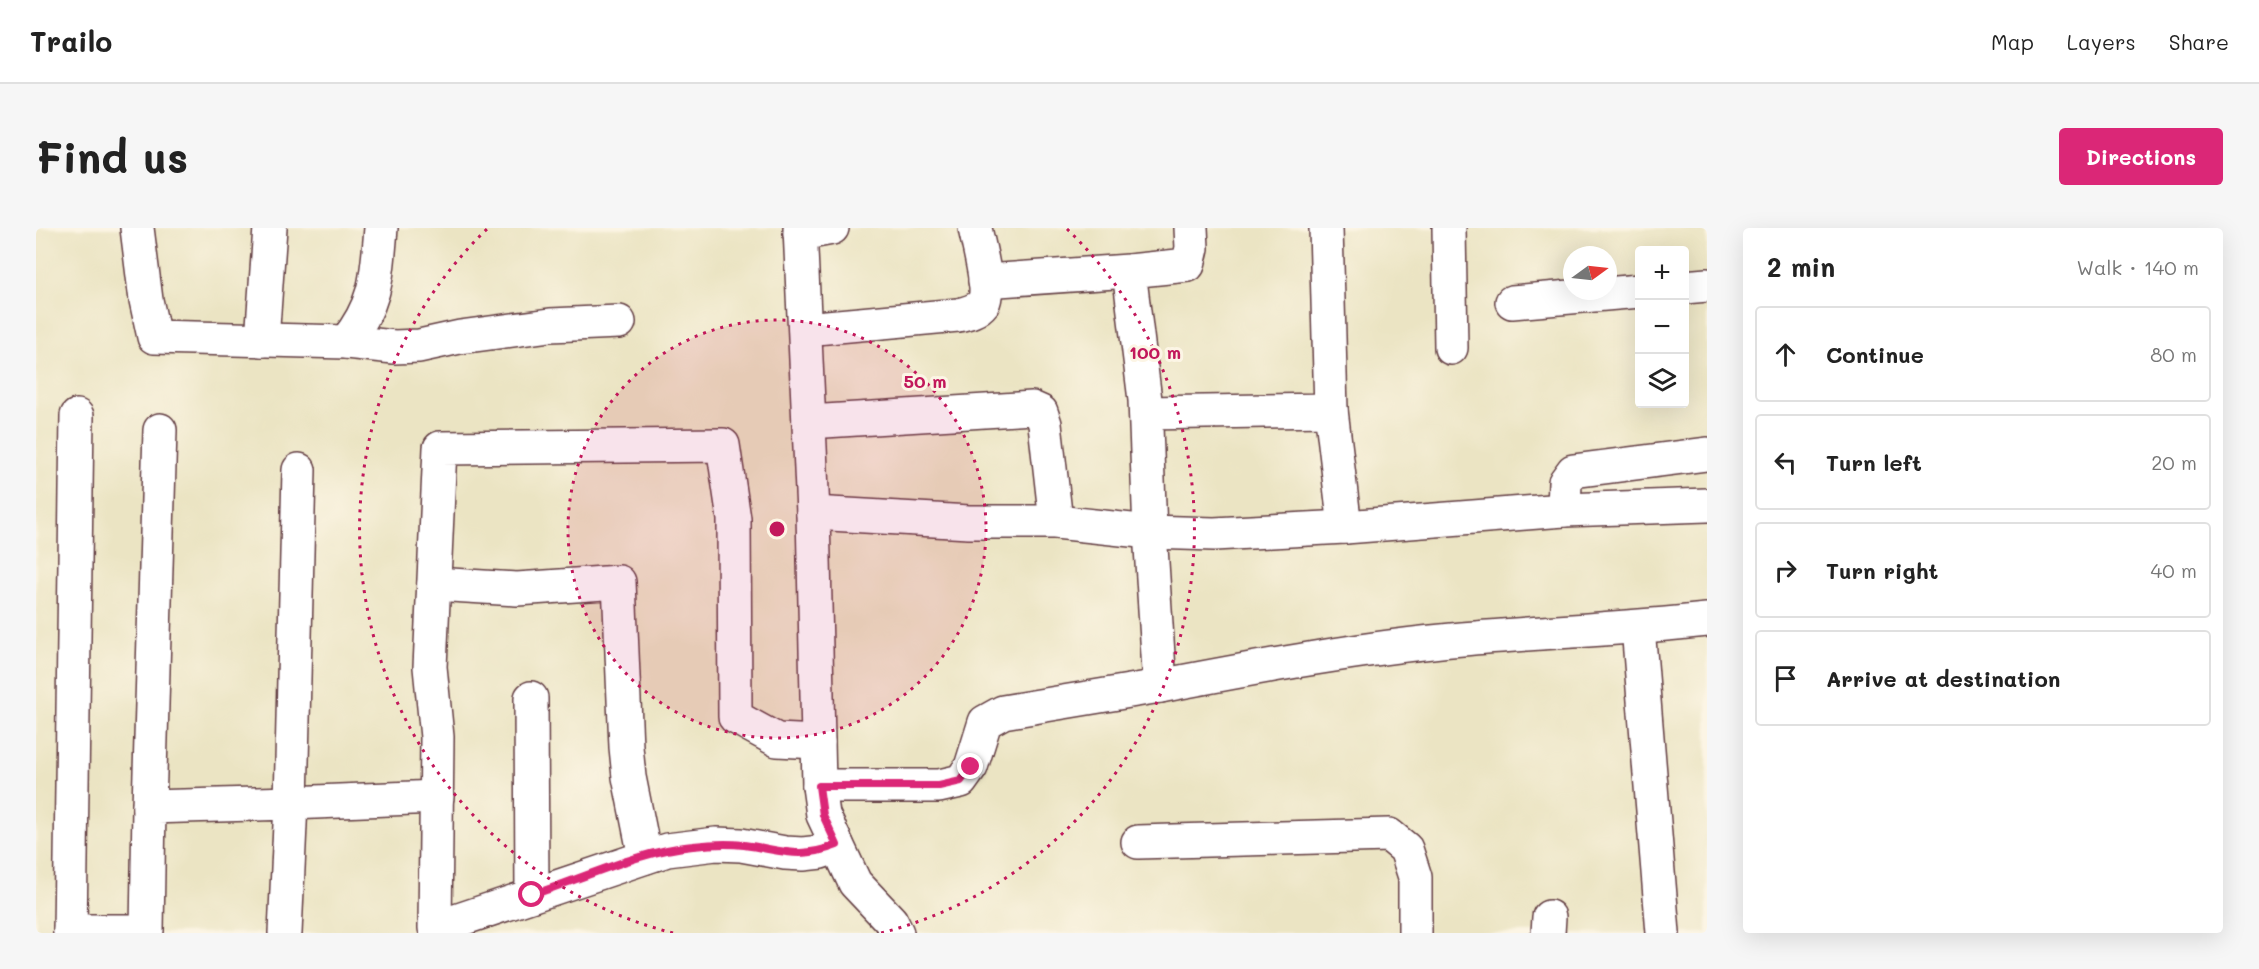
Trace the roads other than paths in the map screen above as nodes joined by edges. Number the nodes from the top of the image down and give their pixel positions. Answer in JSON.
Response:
{"nodes":[{"id":1,"x":136,"y":228,"type":"edge"},
{"id":2,"x":270,"y":228,"type":"edge"},
{"id":3,"x":381,"y":228,"type":"edge"},
{"id":4,"x":832,"y":228,"type":"edge"},
{"id":5,"x":975,"y":228,"type":"edge"},
{"id":6,"x":1191,"y":228,"type":"edge"},
{"id":7,"x":1326,"y":228,"type":"edge"},
{"id":8,"x":1449,"y":228,"type":"edge"},
{"id":9,"x":800,"y":231,"type":"edge"},
{"id":10,"x":1129,"y":271,"type":"junction"},
{"id":11,"x":985,"y":281,"type":"junction"},
{"id":12,"x":1707,"y":285,"type":"edge"},
{"id":13,"x":1689,"y":287,"type":"edge"},
{"id":14,"x":1635,"y":291,"type":"edge"},
{"id":15,"x":1512,"y":302,"type":"dead end"},
{"id":16,"x":619,"y":322,"type":"dead end"},
{"id":17,"x":805,"y":329,"type":"junction"},
{"id":18,"x":262,"y":340,"type":"junction"},
{"id":19,"x":346,"y":342,"type":"junction"},
{"id":20,"x":1451,"y":348,"type":"dead end"},
{"id":21,"x":1331,"y":410,"type":"junction"},
{"id":22,"x":1146,"y":413,"type":"junction"},
{"id":23,"x":77,"y":416,"type":"dead end"},
{"id":24,"x":809,"y":422,"type":"junction"},
{"id":25,"x":160,"y":430,"type":"dead end"},
{"id":26,"x":1707,"y":454,"type":"edge"},
{"id":27,"x":299,"y":470,"type":"dead end"},
{"id":28,"x":1707,"y":505,"type":"edge"},
{"id":29,"x":1564,"y":510,"type":"junction"},
{"id":30,"x":813,"y":513,"type":"junction"},
{"id":31,"x":1056,"y":522,"type":"junction"},
{"id":32,"x":1345,"y":527,"type":"junction"},
{"id":33,"x":1150,"y":532,"type":"junction"},
{"id":34,"x":434,"y":584,"type":"junction"},
{"id":35,"x":1707,"y":620,"type":"edge"},
{"id":36,"x":1638,"y":627,"type":"junction"},
{"id":37,"x":1160,"y":686,"type":"junction"},
{"id":38,"x":531,"y":698,"type":"dead end"},
{"id":39,"x":818,"y":742,"type":"junction"},
{"id":40,"x":819,"y":786,"type":"junction"},
{"id":41,"x":437,"y":797,"type":"junction"},
{"id":42,"x":291,"y":803,"type":"junction"},
{"id":43,"x":149,"y":807,"type":"junction"},
{"id":44,"x":1138,"y":842,"type":"dead end"},
{"id":45,"x":837,"y":845,"type":"junction"},
{"id":46,"x":645,"y":856,"type":"junction"},
{"id":47,"x":532,"y":895,"type":"junction"},
{"id":48,"x":70,"y":932,"type":"edge"},
{"id":49,"x":285,"y":933,"type":"edge"},
{"id":50,"x":897,"y":933,"type":"edge"},
{"id":51,"x":1415,"y":933,"type":"edge"},
{"id":52,"x":1663,"y":933,"type":"edge"}],
"edges":[{"from":1,"to":18,"type":"street"},
{"from":2,"to":18,"type":"street"},
{"from":3,"to":19,"type":"street"},
{"from":4,"to":9,"type":"street"},
{"from":5,"to":11,"type":"street"},
{"from":6,"to":10,"type":"street"},
{"from":7,"to":21,"type":"street"},
{"from":8,"to":20,"type":"street"},
{"from":9,"to":17,"type":"street"},
{"from":10,"to":11,"type":"street"},
{"from":10,"to":22,"type":"street"},
{"from":11,"to":17,"type":"street"},
{"from":12,"to":13,"type":"street"},
{"from":14,"to":15,"type":"street"},
{"from":16,"to":19,"type":"street"},
{"from":17,"to":24,"type":"street"},
{"from":18,"to":19,"type":"street"},
{"from":21,"to":22,"type":"street"},
{"from":21,"to":32,"type":"street"},
{"from":22,"to":33,"type":"street"},
{"from":23,"to":48,"type":"street"},
{"from":24,"to":30,"type":"street"},
{"from":24,"to":31,"type":"street"},
{"from":25,"to":43,"type":"street"},
{"from":26,"to":29,"type":"street"},
{"from":27,"to":42,"type":"street"},
{"from":28,"to":29,"type":"street"},
{"from":29,"to":32,"type":"street"},
{"from":30,"to":31,"type":"street"},
{"from":30,"to":39,"type":"street"},
{"from":31,"to":33,"type":"street"},
{"from":32,"to":33,"type":"street"},
{"from":33,"to":37,"type":"street"},
{"from":34,"to":39,"type":"street"},
{"from":34,"to":41,"type":"street"},
{"from":34,"to":46,"type":"street"},
{"from":35,"to":36,"type":"street"},
{"from":36,"to":37,"type":"street"},
{"from":36,"to":52,"type":"street"},
{"from":37,"to":40,"type":"street"},
{"from":38,"to":47,"type":"street"},
{"from":39,"to":40,"type":"street"},
{"from":40,"to":45,"type":"street"},
{"from":41,"to":42,"type":"street"},
{"from":41,"to":47,"type":"street"},
{"from":42,"to":43,"type":"street"},
{"from":42,"to":49,"type":"street"},
{"from":43,"to":48,"type":"street"},
{"from":44,"to":51,"type":"street"},
{"from":45,"to":46,"type":"street"},
{"from":45,"to":50,"type":"street"},
{"from":46,"to":47,"type":"street"}]}
